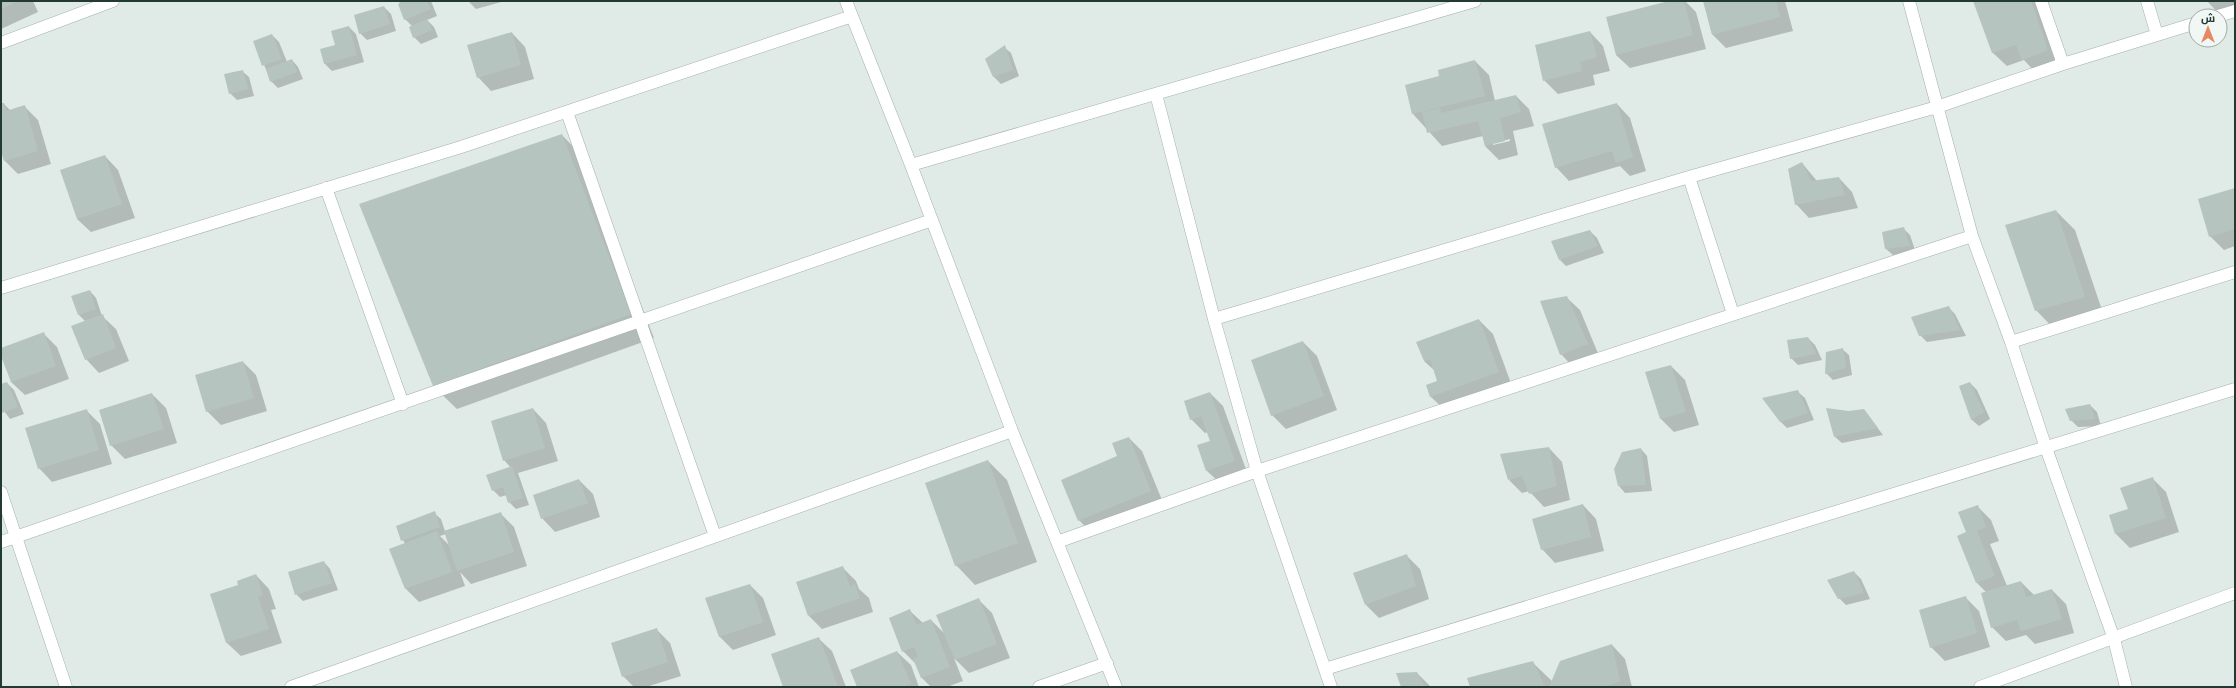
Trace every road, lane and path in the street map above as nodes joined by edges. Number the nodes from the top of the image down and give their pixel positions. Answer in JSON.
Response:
{"nodes":[{"id":1,"x":113,"y":1,"type":"edge"},
{"id":2,"x":846,"y":1,"type":"edge"},
{"id":3,"x":1475,"y":1,"type":"edge"},
{"id":4,"x":1909,"y":1,"type":"edge"},
{"id":5,"x":2041,"y":1,"type":"edge"},
{"id":6,"x":2147,"y":1,"type":"edge"},
{"id":7,"x":852,"y":16,"type":"junction"},
{"id":8,"x":2188,"y":25,"type":"edge"},
{"id":9,"x":2157,"y":35,"type":"junction"},
{"id":10,"x":1,"y":43,"type":"edge"},
{"id":11,"x":2063,"y":64,"type":"junction"},
{"id":12,"x":1156,"y":94,"type":"junction"},
{"id":13,"x":1937,"y":107,"type":"junction"},
{"id":14,"x":567,"y":112,"type":"junction"},
{"id":15,"x":911,"y":165,"type":"junction"},
{"id":16,"x":1689,"y":177,"type":"junction"},
{"id":17,"x":326,"y":188,"type":"junction"},
{"id":18,"x":932,"y":220,"type":"junction"},
{"id":19,"x":1972,"y":236,"type":"junction"},
{"id":20,"x":2235,"y":272,"type":"edge"},
{"id":21,"x":1,"y":288,"type":"edge"},
{"id":22,"x":1733,"y":314,"type":"junction"},
{"id":23,"x":1214,"y":319,"type":"junction"},
{"id":24,"x":641,"y":321,"type":"junction"},
{"id":25,"x":2011,"y":342,"type":"junction"},
{"id":26,"x":2235,"y":389,"type":"edge"},
{"id":27,"x":403,"y":404,"type":"junction"},
{"id":28,"x":1012,"y":431,"type":"junction"},
{"id":29,"x":2045,"y":446,"type":"junction"},
{"id":30,"x":1257,"y":471,"type":"junction"},
{"id":31,"x":1,"y":492,"type":"edge"},
{"id":32,"x":715,"y":536,"type":"junction"},
{"id":33,"x":17,"y":537,"type":"junction"},
{"id":34,"x":1,"y":542,"type":"edge"},
{"id":35,"x":1057,"y":542,"type":"junction"},
{"id":36,"x":2235,"y":592,"type":"edge"},
{"id":37,"x":2114,"y":639,"type":"junction"},
{"id":38,"x":1107,"y":663,"type":"junction"},
{"id":39,"x":1324,"y":668,"type":"junction"},
{"id":40,"x":66,"y":687,"type":"edge"},
{"id":41,"x":291,"y":687,"type":"edge"},
{"id":42,"x":1039,"y":687,"type":"edge"},
{"id":43,"x":1116,"y":687,"type":"edge"},
{"id":44,"x":1331,"y":687,"type":"edge"},
{"id":45,"x":1980,"y":687,"type":"edge"},
{"id":46,"x":2126,"y":687,"type":"edge"}],
"edges":[{"from":1,"to":10,"type":"street"},
{"from":2,"to":7,"type":"street"},
{"from":3,"to":12,"type":"street"},
{"from":4,"to":13,"type":"street"},
{"from":5,"to":11,"type":"street"},
{"from":6,"to":9,"type":"street"},
{"from":7,"to":14,"type":"street"},
{"from":7,"to":15,"type":"street"},
{"from":8,"to":9,"type":"street"},
{"from":9,"to":11,"type":"street"},
{"from":11,"to":13,"type":"street"},
{"from":12,"to":15,"type":"street"},
{"from":12,"to":23,"type":"street"},
{"from":13,"to":16,"type":"street"},
{"from":13,"to":19,"type":"street"},
{"from":14,"to":17,"type":"street"},
{"from":14,"to":24,"type":"street"},
{"from":15,"to":18,"type":"street"},
{"from":16,"to":22,"type":"street"},
{"from":16,"to":23,"type":"street"},
{"from":17,"to":21,"type":"street"},
{"from":17,"to":27,"type":"street"},
{"from":18,"to":24,"type":"street"},
{"from":18,"to":28,"type":"street"},
{"from":19,"to":22,"type":"street"},
{"from":19,"to":25,"type":"street"},
{"from":20,"to":25,"type":"street"},
{"from":22,"to":30,"type":"street"},
{"from":23,"to":30,"type":"street"},
{"from":24,"to":27,"type":"street"},
{"from":24,"to":32,"type":"street"},
{"from":25,"to":29,"type":"street"},
{"from":26,"to":29,"type":"street"},
{"from":27,"to":33,"type":"street"},
{"from":28,"to":32,"type":"street"},
{"from":28,"to":35,"type":"street"},
{"from":29,"to":37,"type":"street"},
{"from":29,"to":39,"type":"street"},
{"from":30,"to":35,"type":"street"},
{"from":30,"to":39,"type":"street"},
{"from":31,"to":33,"type":"street"},
{"from":32,"to":41,"type":"street"},
{"from":33,"to":34,"type":"street"},
{"from":33,"to":40,"type":"street"},
{"from":35,"to":38,"type":"street"},
{"from":36,"to":37,"type":"street"},
{"from":37,"to":45,"type":"street"},
{"from":37,"to":46,"type":"street"},
{"from":38,"to":42,"type":"street"},
{"from":38,"to":43,"type":"street"},
{"from":39,"to":44,"type":"street"}]}
